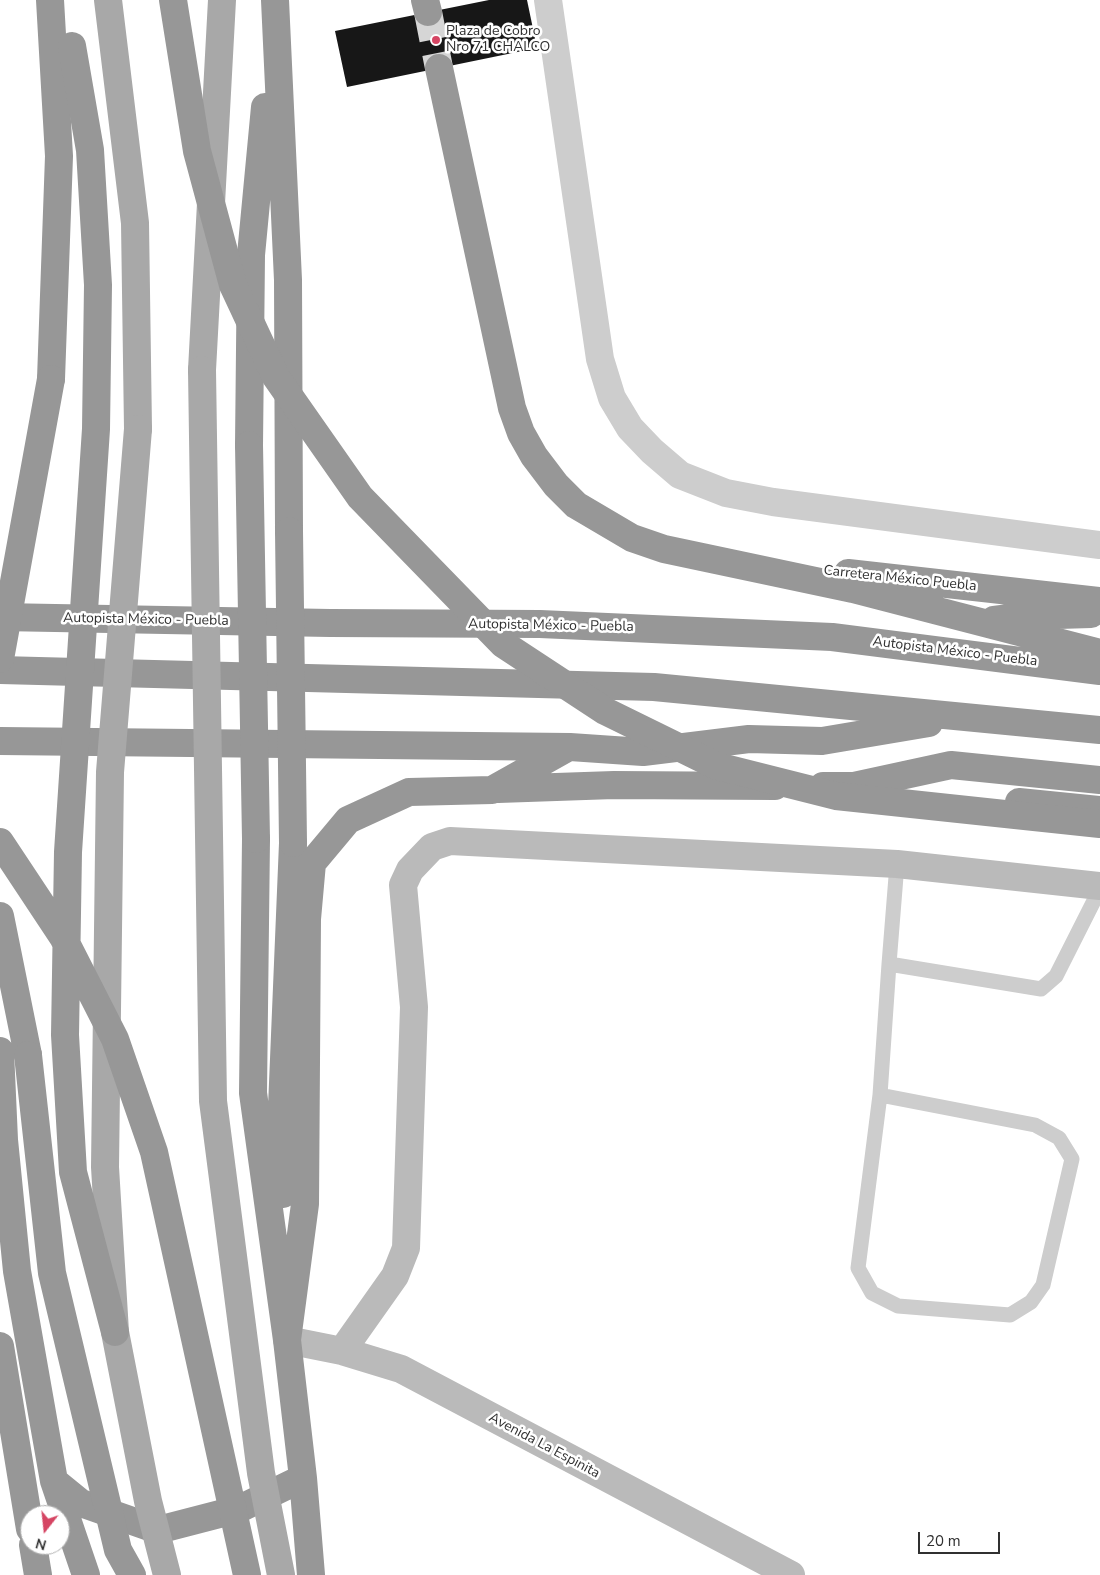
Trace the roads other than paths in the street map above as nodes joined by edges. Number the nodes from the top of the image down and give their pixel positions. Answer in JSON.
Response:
{"nodes":[{"id":1,"x":50,"y":0,"type":"edge"},
{"id":2,"x":63,"y":0,"type":"edge"},
{"id":3,"x":108,"y":0,"type":"edge"},
{"id":4,"x":173,"y":0,"type":"edge"},
{"id":5,"x":222,"y":0,"type":"edge"},
{"id":6,"x":548,"y":0,"type":"edge"},
{"id":7,"x":275,"y":5,"type":"edge"},
{"id":8,"x":439,"y":68,"type":"tunnel mouth"},
{"id":9,"x":1100,"y":546,"type":"edge"},
{"id":10,"x":700,"y":557,"type":"junction"},
{"id":11,"x":1100,"y":601,"type":"edge"},
{"id":12,"x":1100,"y":614,"type":"edge"},
{"id":13,"x":0,"y":617,"type":"edge"},
{"id":14,"x":980,"y":622,"type":"junction"},
{"id":15,"x":832,"y":637,"type":"junction"},
{"id":16,"x":1100,"y":653,"type":"edge"},
{"id":17,"x":0,"y":659,"type":"edge"},
{"id":18,"x":0,"y":670,"type":"edge"},
{"id":19,"x":1100,"y":671,"type":"edge"},
{"id":20,"x":965,"y":717,"type":"junction"},
{"id":21,"x":1100,"y":730,"type":"edge"},
{"id":22,"x":0,"y":741,"type":"edge"},
{"id":23,"x":570,"y":747,"type":"junction"},
{"id":24,"x":1100,"y":780,"type":"edge"},
{"id":25,"x":854,"y":786,"type":"junction"},
{"id":26,"x":492,"y":790,"type":"junction"},
{"id":27,"x":1100,"y":810,"type":"edge"},
{"id":28,"x":1100,"y":824,"type":"edge"},
{"id":29,"x":0,"y":842,"type":"edge"},
{"id":30,"x":897,"y":864,"type":"junction"},
{"id":31,"x":1100,"y":887,"type":"edge"},
{"id":32,"x":0,"y":916,"type":"edge"},
{"id":33,"x":889,"y":964,"type":"junction"},
{"id":34,"x":0,"y":1051,"type":"edge"},
{"id":35,"x":880,"y":1095,"type":"junction"},
{"id":36,"x":115,"y":1332,"type":"junction"},
{"id":37,"x":287,"y":1340,"type":"junction"},
{"id":38,"x":0,"y":1346,"type":"edge"},
{"id":39,"x":342,"y":1351,"type":"junction"},
{"id":40,"x":303,"y":1478,"type":"junction"},
{"id":41,"x":54,"y":1481,"type":"junction"},
{"id":42,"x":26,"y":1505,"type":"edge"},
{"id":43,"x":34,"y":1555,"type":"edge"},
{"id":44,"x":38,"y":1575,"type":"edge"},
{"id":45,"x":86,"y":1575,"type":"edge"},
{"id":46,"x":132,"y":1575,"type":"edge"},
{"id":47,"x":167,"y":1575,"type":"edge"},
{"id":48,"x":247,"y":1575,"type":"edge"},
{"id":49,"x":281,"y":1575,"type":"edge"},
{"id":50,"x":311,"y":1575,"type":"edge"},
{"id":51,"x":791,"y":1575,"type":"edge"}],
"edges":[{"from":1,"to":17,"type":"highway","bridge":true},
{"from":2,"to":36,"type":"highway","bridge":true},
{"from":3,"to":36,"type":"main road","bridge":true},
{"from":4,"to":28,"type":"highway","bridge":true},
{"from":5,"to":49,"type":"main road","bridge":true},
{"from":6,"to":9,"type":"street"},
{"from":7,"to":37,"type":"highway","bridge":true},
{"from":7,"to":37,"type":"highway","bridge":true},
{"from":8,"to":10,"type":"highway"},
{"from":10,"to":11,"type":"highway","name":"Carretera México Puebla"},
{"from":10,"to":14,"type":"highway"},
{"from":12,"to":14,"type":"highway"},
{"from":13,"to":15,"type":"highway","name":"Autopista México - Puebla"},
{"from":14,"to":15,"type":"highway"},
{"from":14,"to":16,"type":"highway"},
{"from":15,"to":19,"type":"highway","name":"Autopista México - Puebla"},
{"from":18,"to":20,"type":"highway"},
{"from":20,"to":21,"type":"highway"},
{"from":20,"to":23,"type":"highway"},
{"from":22,"to":23,"type":"highway"},
{"from":23,"to":26,"type":"highway"},
{"from":24,"to":25,"type":"highway"},
{"from":25,"to":26,"type":"highway"},
{"from":25,"to":27,"type":"highway"},
{"from":26,"to":37,"type":"highway"},
{"from":29,"to":48,"type":"highway","bridge":true},
{"from":30,"to":31,"type":"main road"},
{"from":30,"to":33,"type":"lane"},
{"from":30,"to":39,"type":"main road"},
{"from":31,"to":33,"type":"lane"},
{"from":32,"to":46,"type":"highway","bridge":true},
{"from":33,"to":35,"type":"lane"},
{"from":34,"to":41,"type":"highway"},
{"from":35,"to":35,"type":"lane"},
{"from":36,"to":47,"type":"main road","bridge":true},
{"from":37,"to":39,"type":"main road","name":"Avenida La Espinita"},
{"from":37,"to":40,"type":"highway"},
{"from":38,"to":42,"type":"highway"},
{"from":39,"to":51,"type":"main road","name":"Avenida La Espinita"},
{"from":40,"to":41,"type":"highway"},
{"from":40,"to":50,"type":"highway"},
{"from":41,"to":45,"type":"highway"},
{"from":43,"to":44,"type":"highway"}]}
